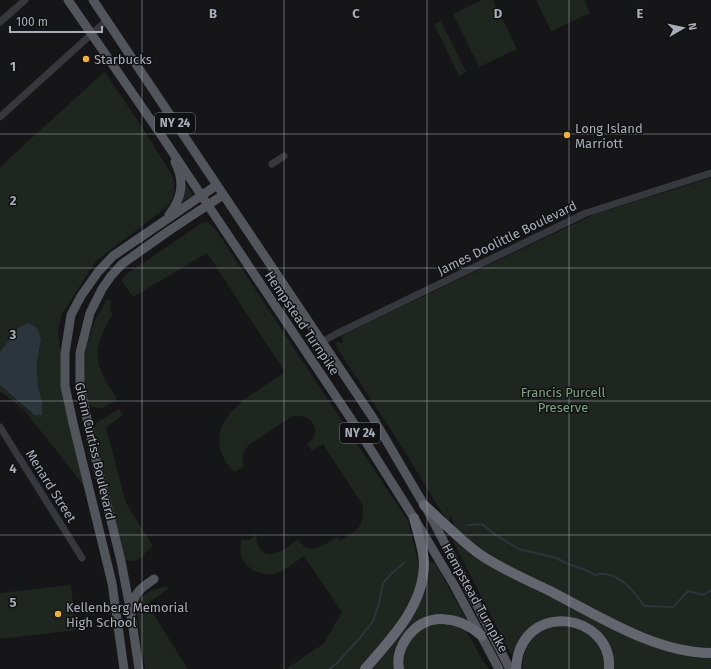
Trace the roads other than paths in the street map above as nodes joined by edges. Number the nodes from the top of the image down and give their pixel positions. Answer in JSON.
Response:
{"nodes":[{"id":1,"x":24,"y":0,"type":"edge"},
{"id":2,"x":68,"y":0,"type":"edge"},
{"id":3,"x":93,"y":0,"type":"edge"},
{"id":4,"x":106,"y":20,"type":"junction"},
{"id":5,"x":0,"y":22,"type":"edge"},
{"id":6,"x":92,"y":34,"type":"junction"},
{"id":7,"x":0,"y":117,"type":"edge"},
{"id":8,"x":161,"y":136,"type":"junction"},
{"id":9,"x":284,"y":156,"type":"dead end"},
{"id":10,"x":272,"y":164,"type":"dead end"},
{"id":11,"x":711,"y":173,"type":"edge"},
{"id":12,"x":216,"y":185,"type":"junction"},
{"id":13,"x":201,"y":196,"type":"junction"},
{"id":14,"x":223,"y":196,"type":"junction"},
{"id":15,"x":208,"y":206,"type":"junction"},
{"id":16,"x":164,"y":222,"type":"junction"},
{"id":17,"x":102,"y":268,"type":"junction"},
{"id":18,"x":111,"y":276,"type":"junction"},
{"id":19,"x":322,"y":342,"type":"junction"},
{"id":20,"x":0,"y":427,"type":"edge"},
{"id":21,"x":424,"y":505,"type":"junction"},
{"id":22,"x":414,"y":518,"type":"junction"},
{"id":23,"x":82,"y":558,"type":"dead end"},
{"id":24,"x":154,"y":579,"type":"dead end"},
{"id":25,"x":130,"y":608,"type":"junction"},
{"id":26,"x":482,"y":636,"type":"junction"},
{"id":27,"x":121,"y":648,"type":"junction"},
{"id":28,"x":711,"y":653,"type":"edge"},
{"id":29,"x":124,"y":669,"type":"edge"},
{"id":30,"x":138,"y":669,"type":"edge"},
{"id":31,"x":365,"y":669,"type":"edge"},
{"id":32,"x":399,"y":669,"type":"edge"},
{"id":33,"x":499,"y":669,"type":"edge"},
{"id":34,"x":510,"y":669,"type":"edge"},
{"id":35,"x":516,"y":669,"type":"edge"},
{"id":36,"x":609,"y":669,"type":"edge"}],
"edges":[{"from":1,"to":5,"type":"street"},
{"from":2,"to":6,"type":"main road","name":"Hempstead Turnpike","number":"NY 24"},
{"from":3,"to":4,"type":"main road","name":"Hempstead Turnpike","number":"NY 24"},
{"from":4,"to":6,"type":"street"},
{"from":4,"to":12,"type":"main road","name":"Hempstead Turnpike","number":"NY 24"},
{"from":6,"to":7,"type":"street"},
{"from":6,"to":8,"type":"main road","name":"Hempstead Turnpike","number":"NY 24"},
{"from":8,"to":13,"type":"main road","name":"Hempstead Turnpike","number":"NY 24"},
{"from":8,"to":16,"type":"main road"},
{"from":9,"to":10,"type":"street"},
{"from":11,"to":19,"type":"street","name":"James Doolittle Boulevard"},
{"from":12,"to":13,"type":"main road","name":"Glenn Curtiss Boulevard"},
{"from":12,"to":14,"type":"main road","name":"Hempstead Turnpike","number":"NY 24"},
{"from":13,"to":15,"type":"main road","name":"Hempstead Turnpike","number":"NY 24"},
{"from":13,"to":16,"type":"main road","name":"Glenn Curtiss Boulevard"},
{"from":14,"to":15,"type":"main road","name":"Glenn Curtiss Boulevard"},
{"from":14,"to":19,"type":"main road","name":"Hempstead Turnpike","number":"NY 24"},
{"from":15,"to":18,"type":"main road","name":"Glenn Curtiss Boulevard"},
{"from":15,"to":22,"type":"main road","name":"Hempstead Turnpike","number":"NY 24"},
{"from":16,"to":17,"type":"main road","name":"Glenn Curtiss Boulevard"},
{"from":17,"to":18,"type":"main road"},
{"from":17,"to":27,"type":"main road","name":"Glenn Curtiss Boulevard"},
{"from":18,"to":25,"type":"main road","name":"Glenn Curtiss Boulevard"},
{"from":19,"to":21,"type":"main road","name":"Hempstead Turnpike","number":"NY 24"},
{"from":20,"to":23,"type":"street","name":"Menard Street"},
{"from":21,"to":28,"type":"highway"},
{"from":21,"to":34,"type":"main road","name":"Hempstead Turnpike","number":"NY 24"},
{"from":22,"to":26,"type":"main road","name":"Hempstead Turnpike","number":"NY 24"},
{"from":22,"to":31,"type":"highway"},
{"from":24,"to":25,"type":"main road"},
{"from":25,"to":30,"type":"main road","name":"Glenn Curtiss Boulevard"},
{"from":26,"to":32,"type":"highway"},
{"from":26,"to":33,"type":"main road","name":"Hempstead Turnpike","number":"NY 24"},
{"from":27,"to":29,"type":"main road","name":"Glenn Curtiss Boulevard"},
{"from":27,"to":30,"type":"main road"},
{"from":35,"to":36,"type":"highway"}]}
